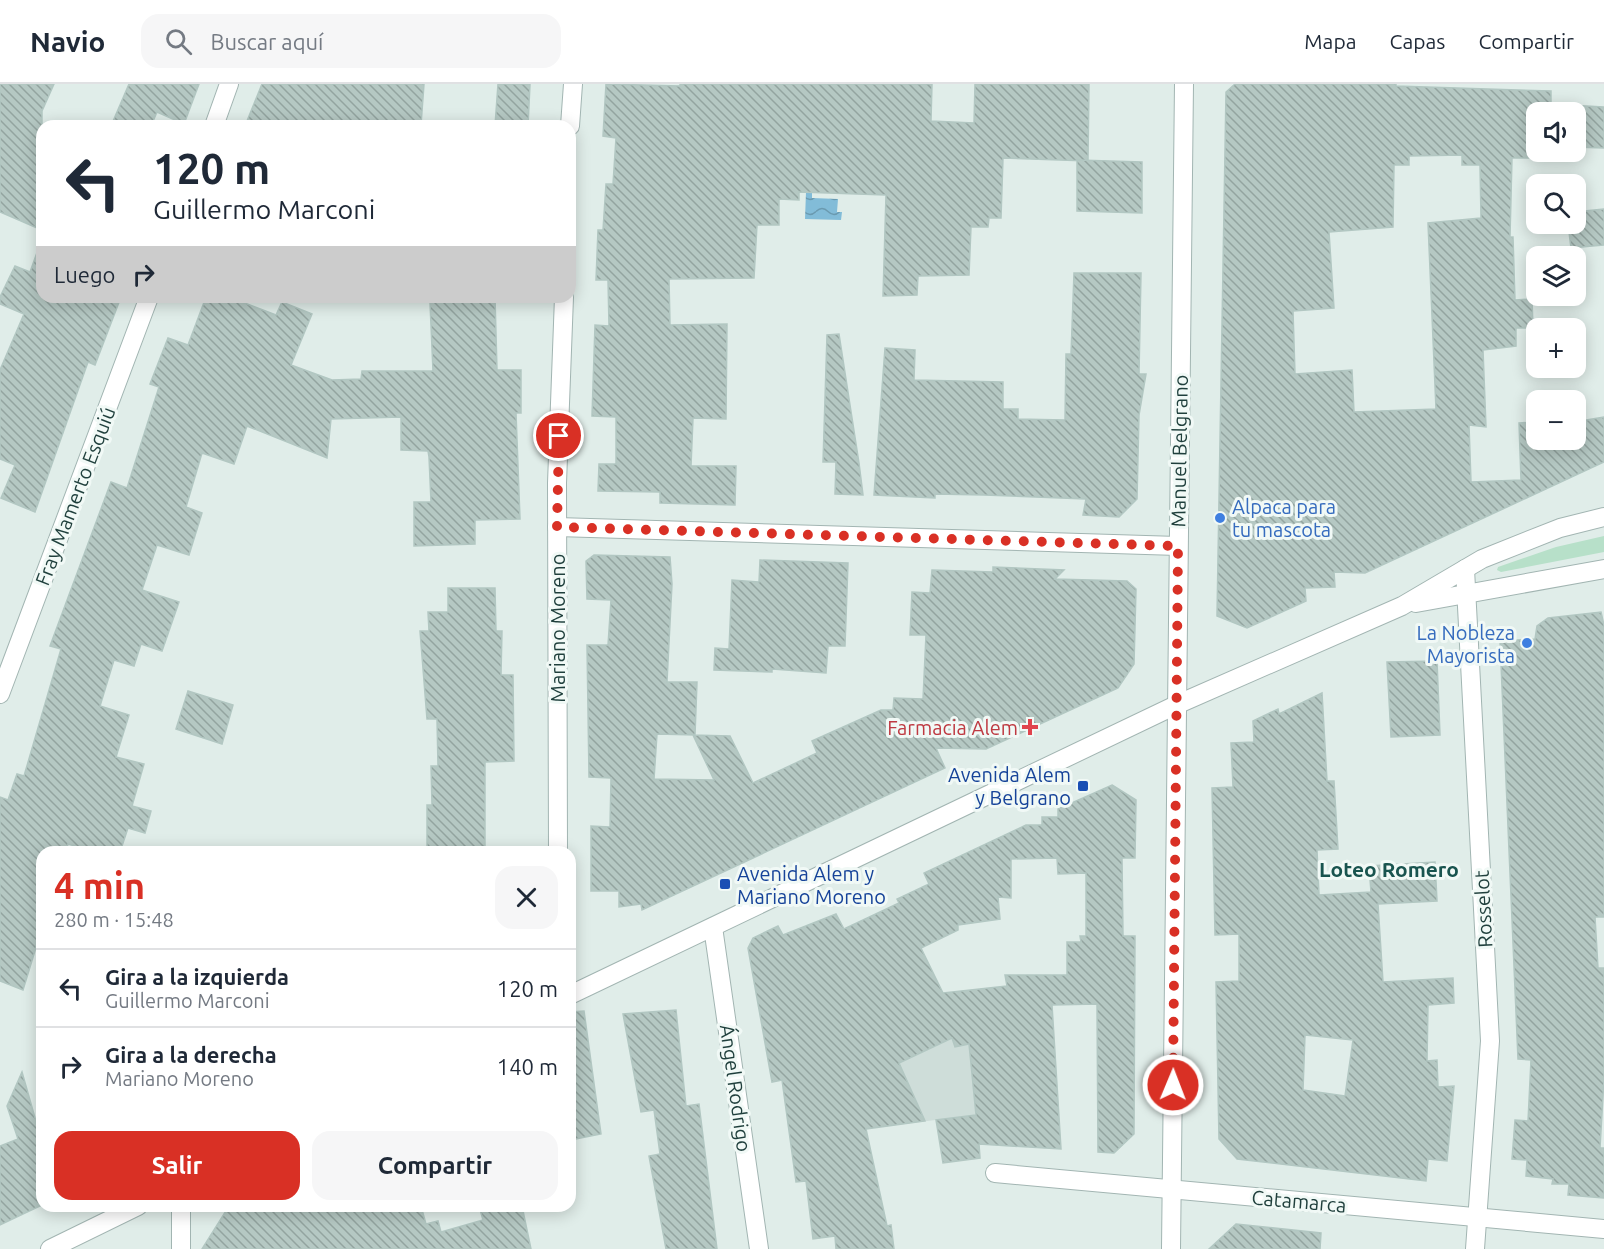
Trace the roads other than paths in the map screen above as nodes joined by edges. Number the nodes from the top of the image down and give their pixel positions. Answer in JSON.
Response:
{"nodes":[{"id":1,"x":230,"y":84,"type":"edge"},
{"id":2,"x":573,"y":84,"type":"edge"},
{"id":3,"x":1184,"y":84,"type":"edge"},
{"id":4,"x":216,"y":120,"type":"edge"},
{"id":5,"x":570,"y":120,"type":"edge"},
{"id":6,"x":147,"y":303,"type":"edge"},
{"id":7,"x":564,"y":303,"type":"edge"},
{"id":8,"x":1604,"y":517,"type":"edge"},
{"id":9,"x":557,"y":527,"type":"junction"},
{"id":10,"x":1178,"y":546,"type":"junction"},
{"id":11,"x":1465,"y":568,"type":"junction"},
{"id":12,"x":1604,"y":569,"type":"edge"},
{"id":13,"x":1466,"y":593,"type":"junction"},
{"id":14,"x":1402,"y":606,"type":"junction"},
{"id":15,"x":0,"y":694,"type":"edge"},
{"id":16,"x":1176,"y":705,"type":"junction"},
{"id":17,"x":558,"y":846,"type":"edge"},
{"id":18,"x":713,"y":927,"type":"junction"},
{"id":19,"x":576,"y":992,"type":"edge"},
{"id":20,"x":995,"y":1173,"type":"dead end"},
{"id":21,"x":1172,"y":1190,"type":"junction"},
{"id":22,"x":126,"y":1212,"type":"edge"},
{"id":23,"x":181,"y":1212,"type":"edge"},
{"id":24,"x":1477,"y":1218,"type":"junction"},
{"id":25,"x":1604,"y":1230,"type":"edge"},
{"id":26,"x":50,"y":1249,"type":"edge"},
{"id":27,"x":181,"y":1249,"type":"edge"},
{"id":28,"x":759,"y":1249,"type":"edge"},
{"id":29,"x":1172,"y":1249,"type":"edge"},
{"id":30,"x":1474,"y":1249,"type":"edge"}],
"edges":[{"from":1,"to":4,"type":"street"},
{"from":2,"to":5,"type":"street"},
{"from":3,"to":10,"type":"street","name":"Manuel Belgrano"},
{"from":6,"to":15,"type":"street","name":"Fray Mamerto Esquiú"},
{"from":7,"to":9,"type":"street","name":"Mariano Moreno"},
{"from":8,"to":11,"type":"street"},
{"from":9,"to":10,"type":"street"},
{"from":9,"to":17,"type":"street","name":"Mariano Moreno"},
{"from":10,"to":16,"type":"street","name":"Manuel Belgrano"},
{"from":11,"to":13,"type":"street","name":"Rosselot"},
{"from":11,"to":14,"type":"street"},
{"from":12,"to":13,"type":"street"},
{"from":13,"to":14,"type":"street"},
{"from":13,"to":24,"type":"street","name":"Rosselot"},
{"from":14,"to":16,"type":"street"},
{"from":16,"to":18,"type":"street"},
{"from":16,"to":21,"type":"street","name":"Manuel Belgrano"},
{"from":18,"to":19,"type":"street"},
{"from":18,"to":28,"type":"street","name":"Ángel Rodrigo"},
{"from":20,"to":21,"type":"street","name":"Catamarca"},
{"from":21,"to":24,"type":"street","name":"Catamarca"},
{"from":21,"to":29,"type":"street","name":"Manuel Belgrano"},
{"from":22,"to":26,"type":"street"},
{"from":23,"to":27,"type":"street"},
{"from":24,"to":25,"type":"street","name":"Catamarca"},
{"from":24,"to":30,"type":"street","name":"Rosselot"}]}
